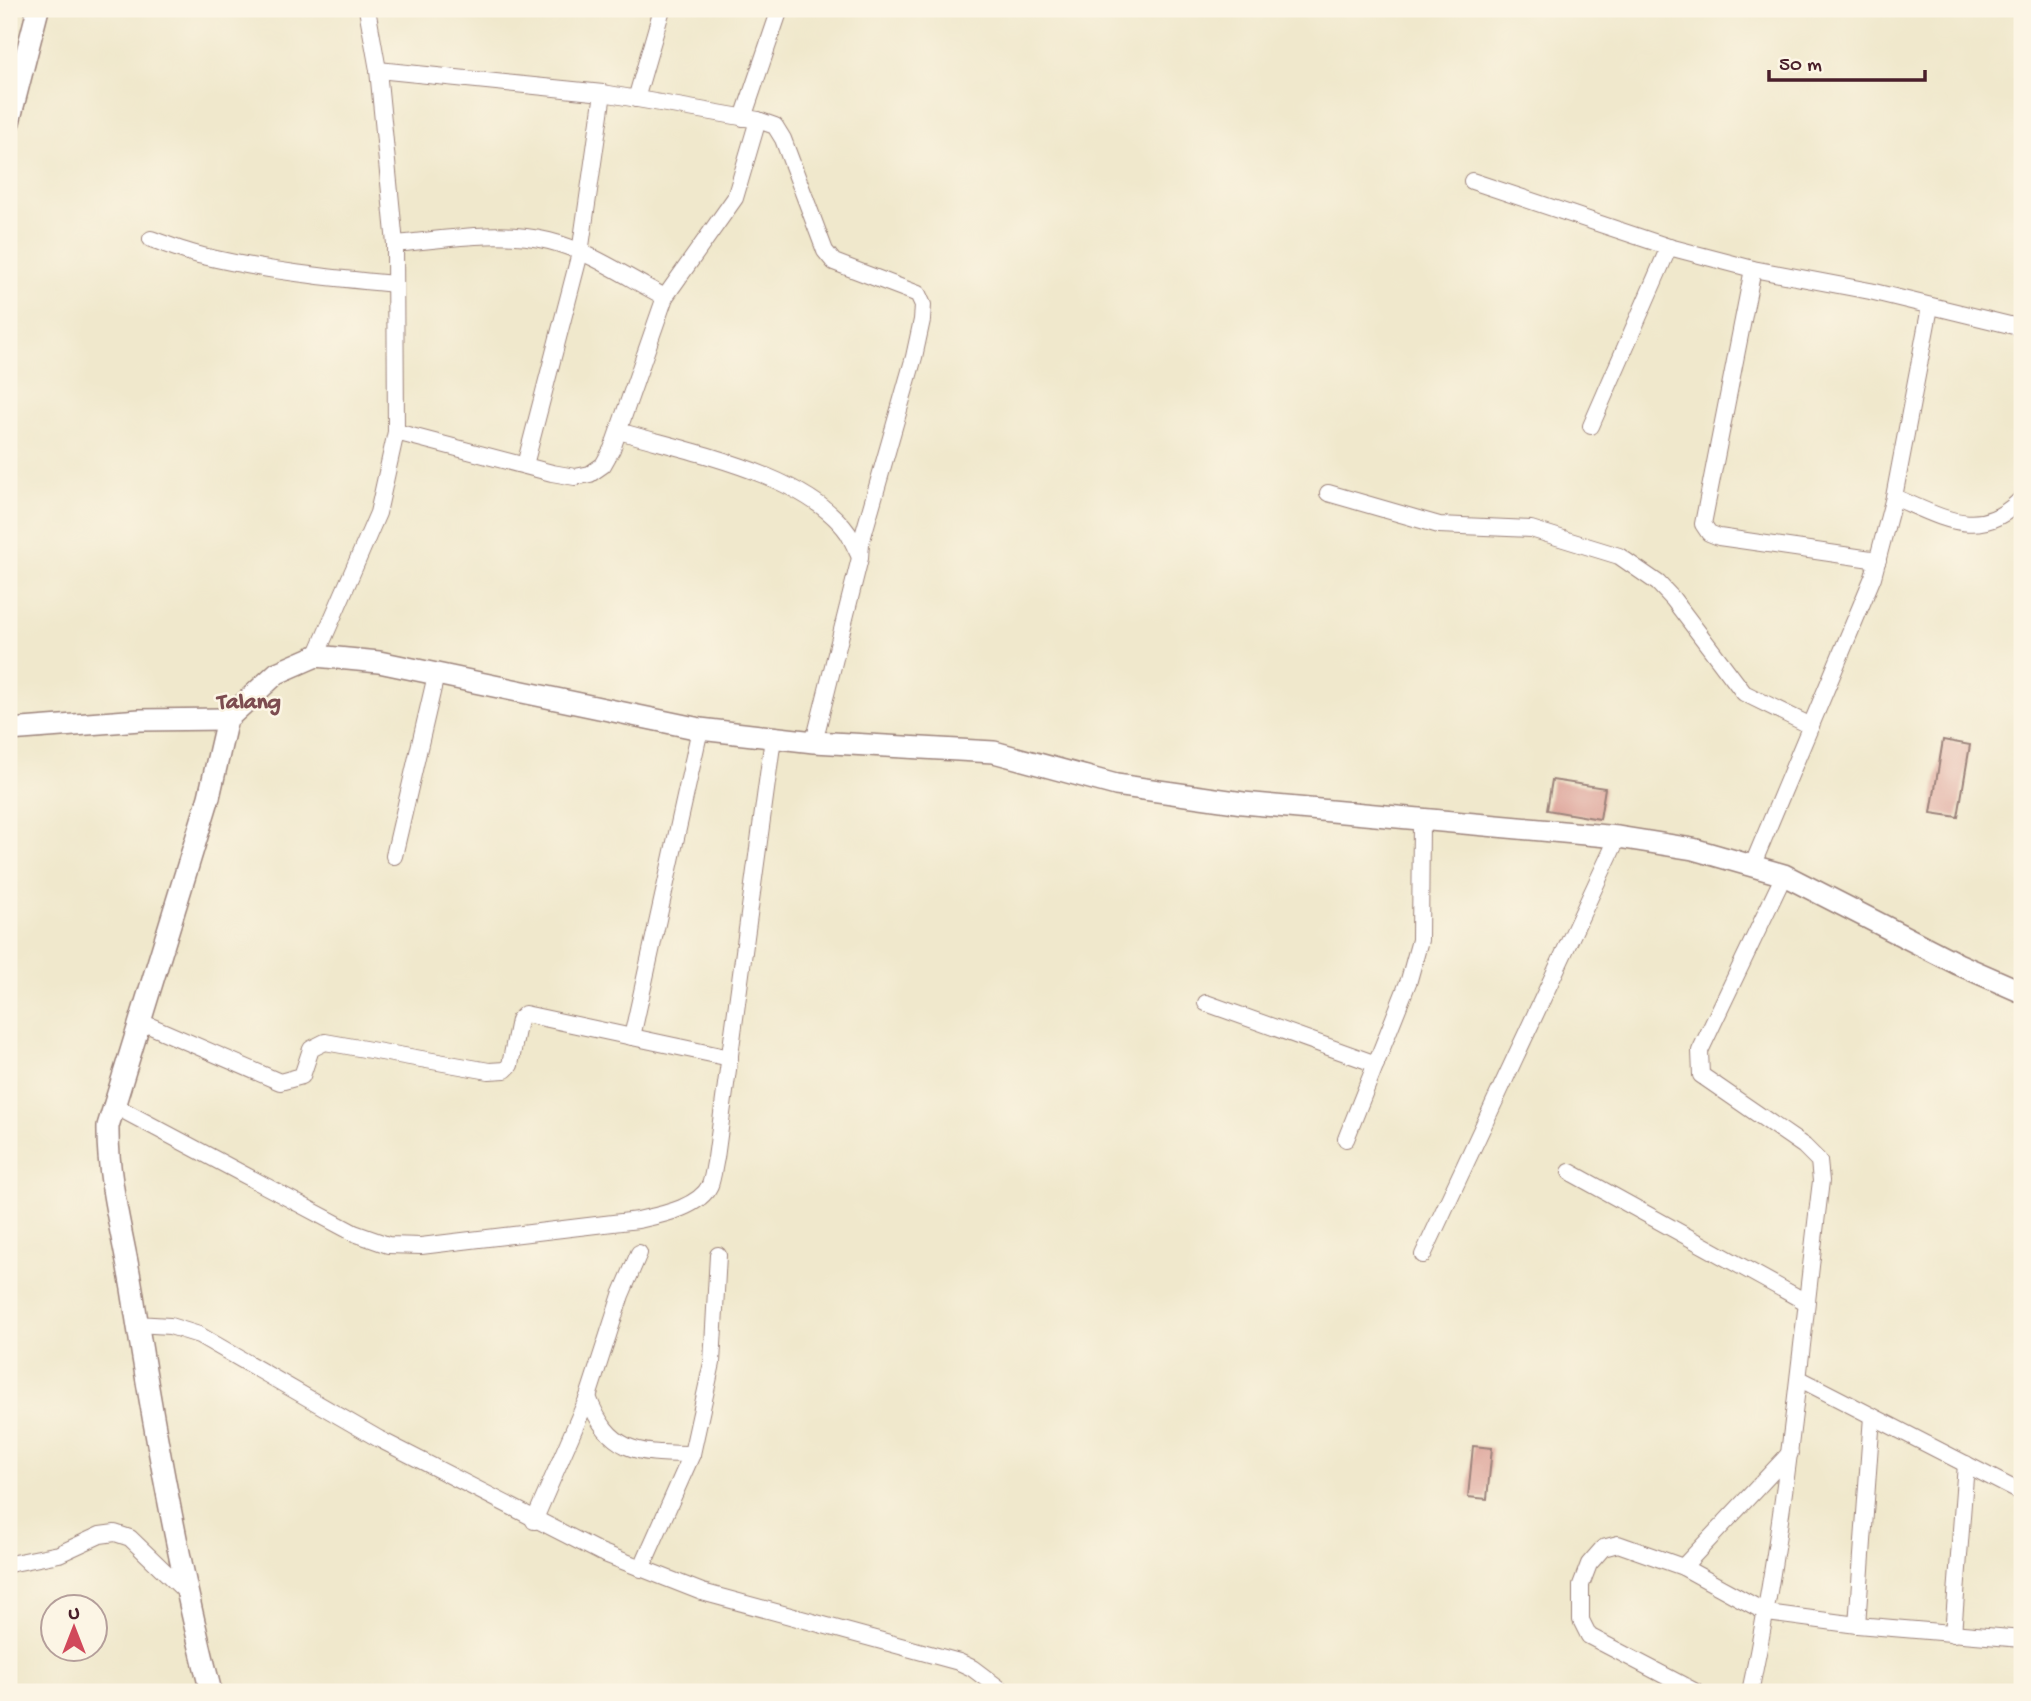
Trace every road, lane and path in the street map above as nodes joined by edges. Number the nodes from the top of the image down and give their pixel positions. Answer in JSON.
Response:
{"nodes":[{"id":1,"x":38,"y":9,"type":"edge"},
{"id":2,"x":366,"y":9,"type":"edge"},
{"id":3,"x":662,"y":9,"type":"edge"},
{"id":4,"x":780,"y":9,"type":"edge"},
{"id":5,"x":378,"y":70,"type":"junction"},
{"id":6,"x":603,"y":93,"type":"junction"},
{"id":7,"x":636,"y":99,"type":"junction"},
{"id":8,"x":750,"y":119,"type":"junction"},
{"id":9,"x":9,"y":122,"type":"edge"},
{"id":10,"x":1472,"y":181,"type":"dead end"},
{"id":11,"x":151,"y":239,"type":"dead end"},
{"id":12,"x":395,"y":244,"type":"junction"},
{"id":13,"x":1669,"y":247,"type":"junction"},
{"id":14,"x":580,"y":253,"type":"junction"},
{"id":15,"x":1753,"y":269,"type":"junction"},
{"id":16,"x":395,"y":284,"type":"junction"},
{"id":17,"x":665,"y":298,"type":"junction"},
{"id":18,"x":1930,"y":307,"type":"junction"},
{"id":19,"x":2022,"y":328,"type":"edge"},
{"id":20,"x":1591,"y":426,"type":"dead end"},
{"id":21,"x":396,"y":432,"type":"junction"},
{"id":22,"x":619,"y":432,"type":"junction"},
{"id":23,"x":525,"y":465,"type":"junction"},
{"id":24,"x":1328,"y":493,"type":"dead end"},
{"id":25,"x":1894,"y":497,"type":"junction"},
{"id":26,"x":2022,"y":498,"type":"edge"},
{"id":27,"x":860,"y":558,"type":"junction"},
{"id":28,"x":1878,"y":560,"type":"junction"},
{"id":29,"x":316,"y":656,"type":"junction"},
{"id":30,"x":436,"y":675,"type":"junction"},
{"id":31,"x":227,"y":719,"type":"junction"},
{"id":32,"x":1811,"y":726,"type":"junction"},
{"id":33,"x":700,"y":729,"type":"junction"},
{"id":34,"x":9,"y":730,"type":"edge"},
{"id":35,"x":773,"y":738,"type":"junction"},
{"id":36,"x":814,"y":742,"type":"junction"},
{"id":37,"x":1421,"y":821,"type":"junction"},
{"id":38,"x":1618,"y":837,"type":"junction"},
{"id":39,"x":394,"y":856,"type":"dead end"},
{"id":40,"x":1753,"y":864,"type":"junction"},
{"id":41,"x":1784,"y":874,"type":"junction"},
{"id":42,"x":2022,"y":992,"type":"edge"},
{"id":43,"x":1206,"y":1003,"type":"dead end"},
{"id":44,"x":139,"y":1021,"type":"junction"},
{"id":45,"x":632,"y":1037,"type":"junction"},
{"id":46,"x":730,"y":1058,"type":"junction"},
{"id":47,"x":1376,"y":1064,"type":"junction"},
{"id":48,"x":113,"y":1105,"type":"junction"},
{"id":49,"x":1346,"y":1139,"type":"dead end"},
{"id":50,"x":1570,"y":1172,"type":"dead end"},
{"id":51,"x":639,"y":1252,"type":"dead end"},
{"id":52,"x":718,"y":1255,"type":"dead end"},
{"id":53,"x":1423,"y":1255,"type":"dead end"},
{"id":54,"x":1806,"y":1302,"type":"junction"},
{"id":55,"x":136,"y":1324,"type":"junction"},
{"id":56,"x":1800,"y":1379,"type":"junction"},
{"id":57,"x":588,"y":1397,"type":"junction"},
{"id":58,"x":1872,"y":1416,"type":"junction"},
{"id":59,"x":1790,"y":1453,"type":"junction"},
{"id":60,"x":692,"y":1454,"type":"junction"},
{"id":61,"x":1966,"y":1464,"type":"junction"},
{"id":62,"x":2022,"y":1493,"type":"edge"},
{"id":63,"x":534,"y":1521,"type":"junction"},
{"id":64,"x":9,"y":1564,"type":"edge"},
{"id":65,"x":1683,"y":1567,"type":"junction"},
{"id":66,"x":641,"y":1569,"type":"junction"},
{"id":67,"x":186,"y":1592,"type":"junction"},
{"id":68,"x":1767,"y":1613,"type":"junction"},
{"id":69,"x":1857,"y":1625,"type":"junction"},
{"id":70,"x":1953,"y":1634,"type":"junction"},
{"id":71,"x":2022,"y":1639,"type":"edge"},
{"id":72,"x":211,"y":1692,"type":"edge"},
{"id":73,"x":1004,"y":1692,"type":"edge"},
{"id":74,"x":1696,"y":1692,"type":"edge"},
{"id":75,"x":1750,"y":1692,"type":"edge"}],
"edges":[{"from":1,"to":9,"type":"street"},
{"from":2,"to":5,"type":"street"},
{"from":3,"to":7,"type":"street"},
{"from":4,"to":8,"type":"street"},
{"from":5,"to":6,"type":"street"},
{"from":5,"to":12,"type":"street"},
{"from":6,"to":7,"type":"street"},
{"from":6,"to":14,"type":"street"},
{"from":7,"to":8,"type":"street"},
{"from":8,"to":17,"type":"street"},
{"from":8,"to":27,"type":"street"},
{"from":10,"to":13,"type":"street"},
{"from":11,"to":16,"type":"street"},
{"from":12,"to":14,"type":"street"},
{"from":12,"to":16,"type":"street"},
{"from":13,"to":15,"type":"street"},
{"from":13,"to":20,"type":"street"},
{"from":14,"to":17,"type":"street"},
{"from":14,"to":23,"type":"street"},
{"from":15,"to":18,"type":"street"},
{"from":15,"to":28,"type":"street"},
{"from":16,"to":21,"type":"street"},
{"from":17,"to":22,"type":"street"},
{"from":18,"to":19,"type":"street"},
{"from":18,"to":25,"type":"street"},
{"from":21,"to":23,"type":"street"},
{"from":21,"to":29,"type":"street"},
{"from":22,"to":23,"type":"street"},
{"from":22,"to":27,"type":"street"},
{"from":24,"to":32,"type":"street"},
{"from":25,"to":26,"type":"street"},
{"from":25,"to":28,"type":"street"},
{"from":27,"to":36,"type":"street"},
{"from":28,"to":32,"type":"street"},
{"from":29,"to":30,"type":"street"},
{"from":29,"to":31,"type":"street"},
{"from":30,"to":33,"type":"street"},
{"from":30,"to":39,"type":"street"},
{"from":31,"to":34,"type":"street"},
{"from":31,"to":44,"type":"street"},
{"from":32,"to":40,"type":"street"},
{"from":33,"to":35,"type":"street"},
{"from":33,"to":45,"type":"street"},
{"from":35,"to":36,"type":"street"},
{"from":35,"to":46,"type":"street"},
{"from":36,"to":37,"type":"street"},
{"from":37,"to":38,"type":"street"},
{"from":37,"to":47,"type":"street"},
{"from":38,"to":40,"type":"street"},
{"from":38,"to":53,"type":"street"},
{"from":40,"to":41,"type":"street"},
{"from":41,"to":42,"type":"street"},
{"from":41,"to":54,"type":"street"},
{"from":43,"to":47,"type":"street"},
{"from":44,"to":45,"type":"street"},
{"from":44,"to":48,"type":"street"},
{"from":45,"to":46,"type":"street"},
{"from":46,"to":48,"type":"street"},
{"from":47,"to":49,"type":"street"},
{"from":48,"to":55,"type":"street"},
{"from":50,"to":54,"type":"street"},
{"from":51,"to":57,"type":"street"},
{"from":52,"to":60,"type":"street"},
{"from":54,"to":56,"type":"street"},
{"from":55,"to":63,"type":"street"},
{"from":55,"to":67,"type":"street"},
{"from":56,"to":58,"type":"street"},
{"from":56,"to":59,"type":"street"},
{"from":57,"to":60,"type":"street"},
{"from":57,"to":63,"type":"street"},
{"from":58,"to":61,"type":"street"},
{"from":58,"to":69,"type":"street"},
{"from":59,"to":65,"type":"street"},
{"from":59,"to":68,"type":"street"},
{"from":60,"to":66,"type":"street"},
{"from":61,"to":62,"type":"street"},
{"from":61,"to":70,"type":"street"},
{"from":63,"to":66,"type":"street"},
{"from":64,"to":67,"type":"street"},
{"from":65,"to":68,"type":"street"},
{"from":65,"to":74,"type":"street"},
{"from":66,"to":73,"type":"street"},
{"from":67,"to":72,"type":"street"},
{"from":68,"to":69,"type":"street"},
{"from":68,"to":75,"type":"street"},
{"from":69,"to":70,"type":"street"},
{"from":70,"to":71,"type":"street"}]}
